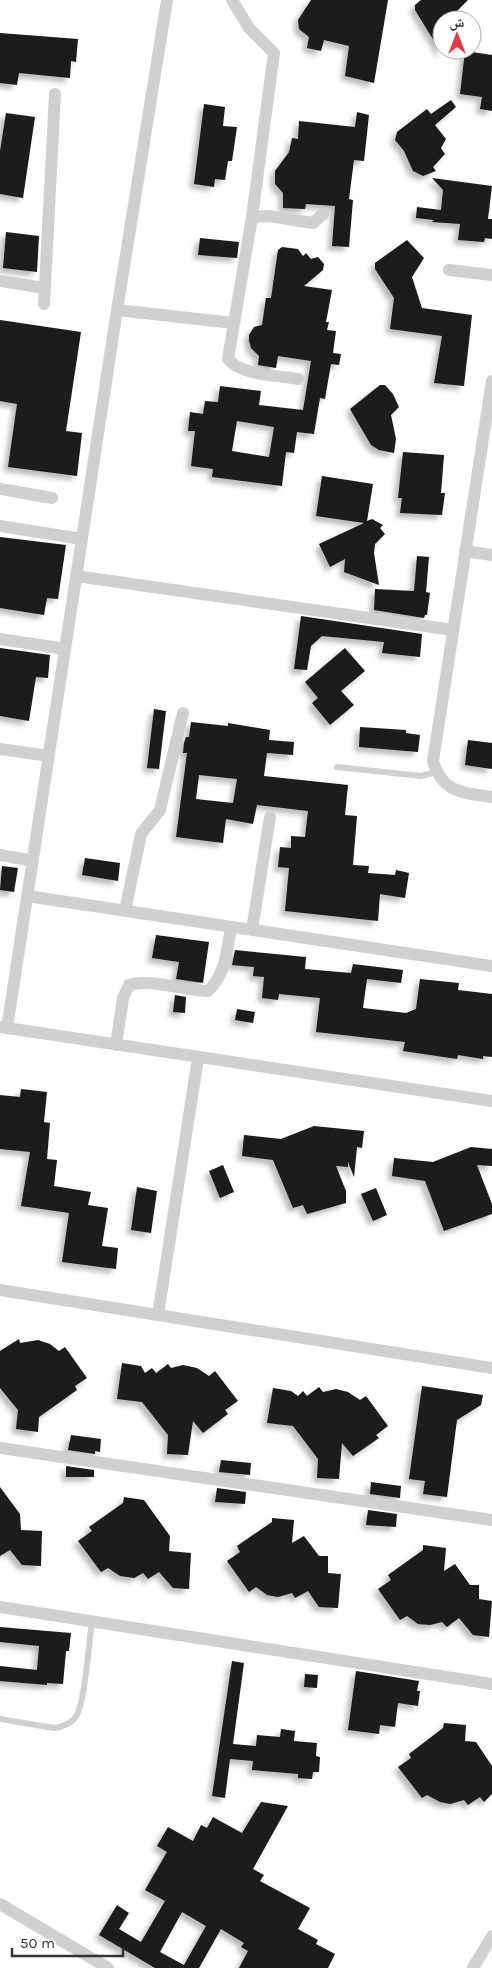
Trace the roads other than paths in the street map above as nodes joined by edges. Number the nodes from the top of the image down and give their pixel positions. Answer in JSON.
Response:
{"nodes":[{"id":1,"x":168,"y":0,"type":"edge"},
{"id":2,"x":232,"y":0,"type":"edge"},
{"id":3,"x":55,"y":94,"type":"dead end"},
{"id":4,"x":323,"y":214,"type":"dead end"},
{"id":5,"x":252,"y":217,"type":"junction"},
{"id":6,"x":449,"y":270,"type":"dead end"},
{"id":7,"x":492,"y":275,"type":"edge"},
{"id":8,"x":0,"y":281,"type":"edge"},
{"id":9,"x":45,"y":288,"type":"junction"},
{"id":10,"x":44,"y":304,"type":"dead end"},
{"id":11,"x":117,"y":310,"type":"junction"},
{"id":12,"x":233,"y":323,"type":"junction"},
{"id":13,"x":298,"y":379,"type":"dead end"},
{"id":14,"x":492,"y":381,"type":"edge"},
{"id":15,"x":0,"y":489,"type":"edge"},
{"id":16,"x":52,"y":498,"type":"dead end"},
{"id":17,"x":0,"y":526,"type":"edge"},
{"id":18,"x":82,"y":539,"type":"junction"},
{"id":19,"x":465,"y":551,"type":"junction"},
{"id":20,"x":492,"y":555,"type":"edge"},
{"id":21,"x":76,"y":576,"type":"junction"},
{"id":22,"x":453,"y":630,"type":"junction"},
{"id":23,"x":0,"y":639,"type":"edge"},
{"id":24,"x":65,"y":650,"type":"junction"},
{"id":25,"x":183,"y":713,"type":"dead end"},
{"id":26,"x":0,"y":749,"type":"edge"},
{"id":27,"x":49,"y":756,"type":"junction"},
{"id":28,"x":337,"y":767,"type":"dead end"},
{"id":29,"x":436,"y":772,"type":"junction"},
{"id":30,"x":492,"y":797,"type":"edge"},
{"id":31,"x":270,"y":817,"type":"dead end"},
{"id":32,"x":0,"y":855,"type":"edge"},
{"id":33,"x":33,"y":861,"type":"junction"},
{"id":34,"x":27,"y":896,"type":"junction"},
{"id":35,"x":125,"y":911,"type":"junction"},
{"id":36,"x":231,"y":927,"type":"junction"},
{"id":37,"x":252,"y":930,"type":"junction"},
{"id":38,"x":492,"y":966,"type":"edge"},
{"id":39,"x":3,"y":1028,"type":"edge"},
{"id":40,"x":116,"y":1045,"type":"junction"},
{"id":41,"x":198,"y":1058,"type":"junction"},
{"id":42,"x":492,"y":1101,"type":"edge"},
{"id":43,"x":0,"y":1290,"type":"edge"},
{"id":44,"x":158,"y":1315,"type":"junction"},
{"id":45,"x":492,"y":1368,"type":"edge"},
{"id":46,"x":0,"y":1448,"type":"edge"},
{"id":47,"x":492,"y":1520,"type":"edge"},
{"id":48,"x":0,"y":1607,"type":"edge"},
{"id":49,"x":92,"y":1621,"type":"junction"},
{"id":50,"x":492,"y":1684,"type":"edge"},
{"id":51,"x":0,"y":1719,"type":"edge"},
{"id":52,"x":0,"y":1904,"type":"edge"},
{"id":53,"x":492,"y":1936,"type":"edge"},
{"id":54,"x":108,"y":1968,"type":"edge"},
{"id":55,"x":473,"y":1968,"type":"edge"}],
"edges":[{"from":1,"to":11,"type":"street"},
{"from":2,"to":5,"type":"street"},
{"from":3,"to":9,"type":"street"},
{"from":4,"to":5,"type":"street"},
{"from":5,"to":12,"type":"street"},
{"from":6,"to":7,"type":"street"},
{"from":8,"to":9,"type":"street"},
{"from":9,"to":10,"type":"street"},
{"from":11,"to":12,"type":"street"},
{"from":11,"to":18,"type":"street"},
{"from":12,"to":13,"type":"street"},
{"from":14,"to":19,"type":"street"},
{"from":15,"to":16,"type":"street"},
{"from":17,"to":18,"type":"street"},
{"from":18,"to":21,"type":"street"},
{"from":19,"to":20,"type":"street"},
{"from":19,"to":22,"type":"street"},
{"from":21,"to":22,"type":"street"},
{"from":21,"to":24,"type":"street"},
{"from":22,"to":29,"type":"street"},
{"from":23,"to":24,"type":"street"},
{"from":24,"to":27,"type":"street"},
{"from":25,"to":35,"type":"street"},
{"from":26,"to":27,"type":"street"},
{"from":27,"to":33,"type":"street"},
{"from":28,"to":29,"type":"lane"},
{"from":29,"to":30,"type":"street"},
{"from":31,"to":37,"type":"street"},
{"from":32,"to":33,"type":"street"},
{"from":33,"to":34,"type":"street"},
{"from":34,"to":35,"type":"street"},
{"from":34,"to":39,"type":"street"},
{"from":35,"to":36,"type":"street"},
{"from":36,"to":37,"type":"street"},
{"from":36,"to":40,"type":"street"},
{"from":37,"to":38,"type":"street"},
{"from":39,"to":40,"type":"street"},
{"from":40,"to":41,"type":"street"},
{"from":41,"to":42,"type":"street"},
{"from":41,"to":44,"type":"street"},
{"from":43,"to":44,"type":"street"},
{"from":44,"to":45,"type":"street"},
{"from":46,"to":47,"type":"street"},
{"from":48,"to":49,"type":"street"},
{"from":49,"to":50,"type":"street"},
{"from":49,"to":51,"type":"lane"},
{"from":52,"to":54,"type":"street"},
{"from":53,"to":55,"type":"street"}]}
